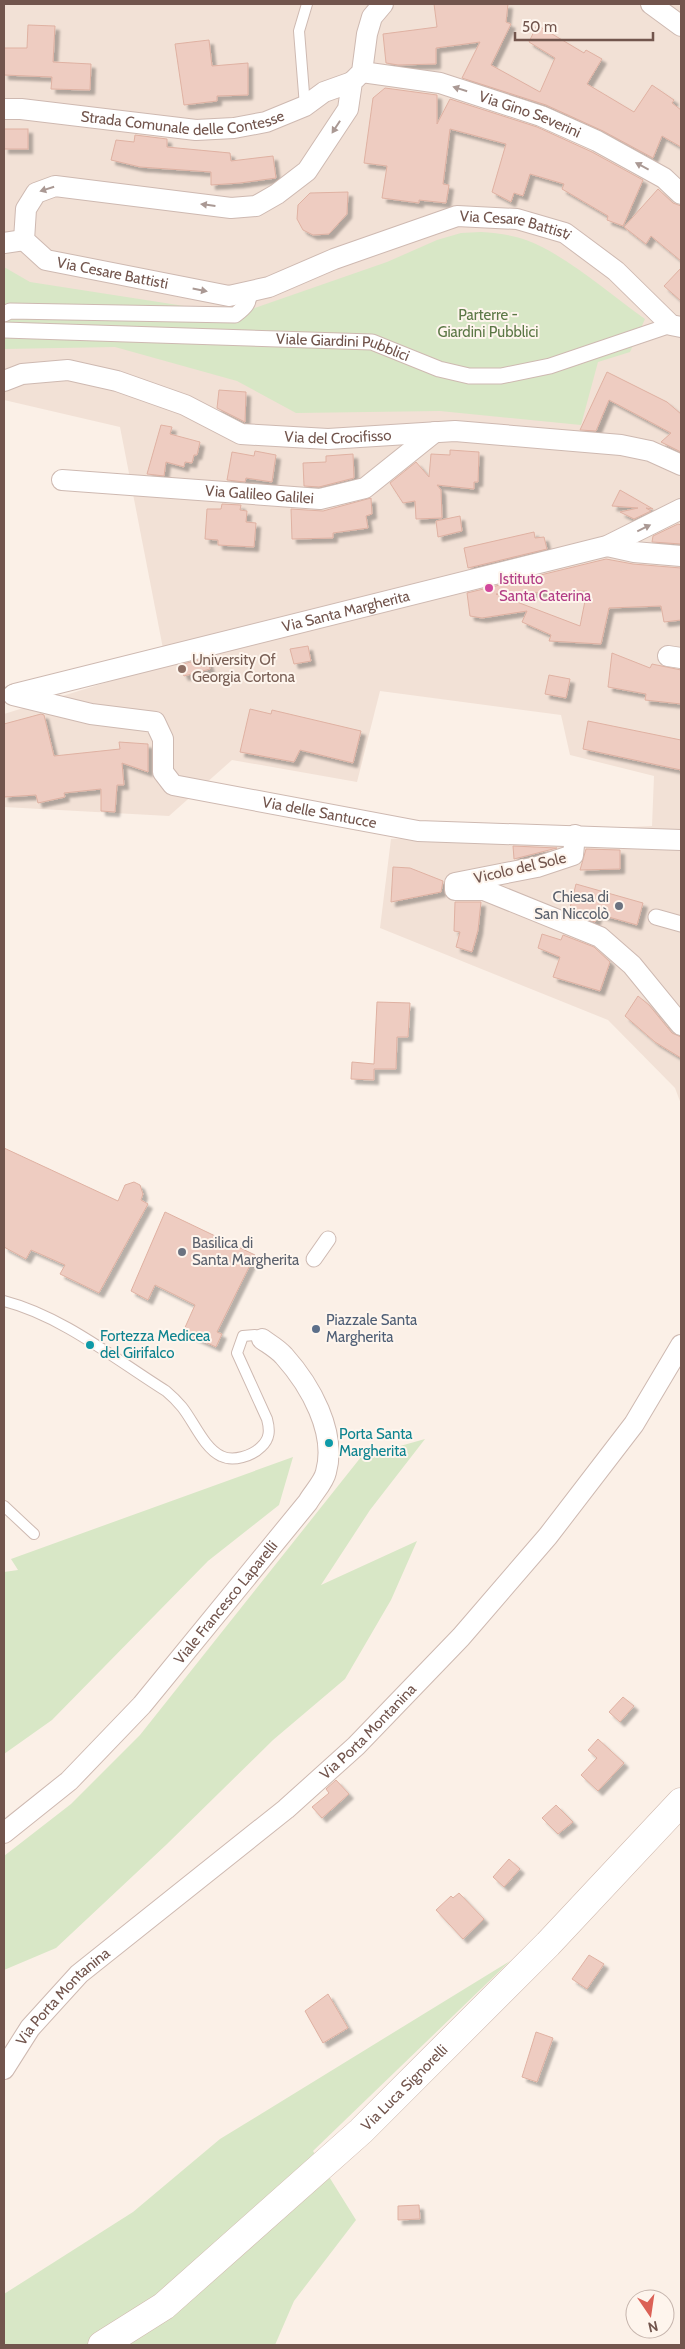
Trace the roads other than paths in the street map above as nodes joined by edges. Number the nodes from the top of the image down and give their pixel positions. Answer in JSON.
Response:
{"nodes":[{"id":1,"x":307,"y":4,"type":"edge"},
{"id":2,"x":383,"y":4,"type":"edge"},
{"id":3,"x":651,"y":4,"type":"edge"},
{"id":4,"x":681,"y":26,"type":"edge"},
{"id":5,"x":357,"y":77,"type":"junction"},
{"id":6,"x":304,"y":106,"type":"junction"},
{"id":7,"x":4,"y":110,"type":"edge"},
{"id":8,"x":681,"y":194,"type":"edge"},
{"id":9,"x":24,"y":240,"type":"junction"},
{"id":10,"x":4,"y":243,"type":"edge"},
{"id":11,"x":249,"y":291,"type":"junction"},
{"id":12,"x":4,"y":314,"type":"edge"},
{"id":13,"x":676,"y":326,"type":"edge"},
{"id":14,"x":4,"y":330,"type":"edge"},
{"id":15,"x":4,"y":381,"type":"edge"},
{"id":16,"x":435,"y":432,"type":"junction"},
{"id":17,"x":681,"y":465,"type":"edge"},
{"id":18,"x":62,"y":480,"type":"dead end"},
{"id":19,"x":681,"y":509,"type":"edge"},
{"id":20,"x":607,"y":546,"type":"junction"},
{"id":21,"x":681,"y":556,"type":"edge"},
{"id":22,"x":8,"y":696,"type":"edge"},
{"id":23,"x":576,"y":835,"type":"junction"},
{"id":24,"x":681,"y":840,"type":"edge"},
{"id":25,"x":656,"y":917,"type":"dead end"},
{"id":26,"x":681,"y":924,"type":"edge"},
{"id":27,"x":681,"y":1025,"type":"edge"},
{"id":28,"x":328,"y":1239,"type":"dead end"},
{"id":29,"x":314,"y":1259,"type":"dead end"},
{"id":30,"x":4,"y":1301,"type":"edge"},
{"id":31,"x":262,"y":1339,"type":"joint"},
{"id":32,"x":681,"y":1345,"type":"edge"},
{"id":33,"x":4,"y":1506,"type":"edge"},
{"id":34,"x":34,"y":1534,"type":"dead end"},
{"id":35,"x":681,"y":1802,"type":"edge"},
{"id":36,"x":4,"y":1832,"type":"edge"},
{"id":37,"x":4,"y":2070,"type":"edge"},
{"id":38,"x":102,"y":2345,"type":"edge"}],
"edges":[{"from":1,"to":6,"type":"lane"},
{"from":2,"to":5,"type":"street"},
{"from":3,"to":4,"type":"street"},
{"from":5,"to":6,"type":"street","name":"Strada Comunale delle Contesse"},
{"from":8,"to":5,"type":"street","name":"Via Gino Severini","one_way":true},
{"from":5,"to":9,"type":"street","one_way":true},
{"from":6,"to":7,"type":"street","name":"Strada Comunale delle Contesse"},
{"from":9,"to":10,"type":"street"},
{"from":9,"to":11,"type":"street","name":"Via Cesare Battisti","one_way":true},
{"from":11,"to":12,"type":"street"},
{"from":11,"to":13,"type":"street","name":"Via Cesare Battisti"},
{"from":13,"to":14,"type":"street","name":"Viale Giardini Pubblici"},
{"from":15,"to":16,"type":"street","name":"Via del Crocifisso"},
{"from":16,"to":17,"type":"street","name":"Via del Crocifisso"},
{"from":16,"to":18,"type":"street","name":"Via Galileo Galilei"},
{"from":20,"to":19,"type":"street","name":"Via Santa Margherita","one_way":true},
{"from":20,"to":21,"type":"street"},
{"from":20,"to":22,"type":"street","name":"Via Santa Margherita"},
{"from":22,"to":23,"type":"street","name":"Via delle Santucce"},
{"from":23,"to":24,"type":"street","name":"Via delle Santucce"},
{"from":23,"to":27,"type":"street","name":"Vicolo del Sole"},
{"from":25,"to":26,"type":"street"},
{"from":28,"to":29,"type":"street"},
{"from":30,"to":31,"type":"lane"},
{"from":31,"to":36,"type":"street","name":"Viale Francesco Laparelli"},
{"from":32,"to":37,"type":"street","name":"Via Porta Montanina"},
{"from":33,"to":34,"type":"lane"},
{"from":35,"to":38,"type":"main road","name":"Via Luca Signorelli"}]}
